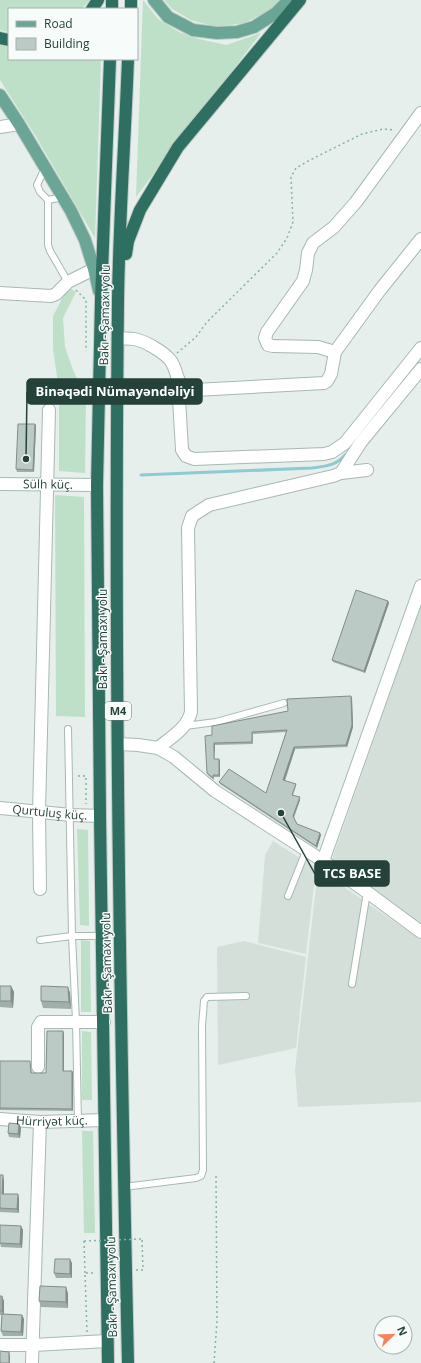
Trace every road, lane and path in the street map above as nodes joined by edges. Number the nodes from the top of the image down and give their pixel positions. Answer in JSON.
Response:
{"nodes":[{"id":1,"x":154,"y":0,"type":"edge"},
{"id":2,"x":289,"y":0,"type":"edge"},
{"id":3,"x":300,"y":0,"type":"edge"},
{"id":4,"x":110,"y":60,"type":"edge"},
{"id":5,"x":128,"y":60,"type":"edge"},
{"id":6,"x":0,"y":95,"type":"edge"},
{"id":7,"x":421,"y":113,"type":"edge"},
{"id":8,"x":19,"y":124,"type":"junction"},
{"id":9,"x":0,"y":127,"type":"edge"},
{"id":10,"x":407,"y":132,"type":"junction"},
{"id":11,"x":45,"y":168,"type":"junction"},
{"id":12,"x":62,"y":197,"type":"junction"},
{"id":13,"x":48,"y":200,"type":"junction"},
{"id":14,"x":421,"y":239,"type":"edge"},
{"id":15,"x":94,"y":269,"type":"junction"},
{"id":16,"x":68,"y":282,"type":"junction"},
{"id":17,"x":0,"y":293,"type":"edge"},
{"id":18,"x":118,"y":298,"type":"junction"},
{"id":19,"x":101,"y":299,"type":"junction"},
{"id":20,"x":118,"y":338,"type":"junction"},
{"id":21,"x":421,"y":348,"type":"edge"},
{"id":22,"x":86,"y":351,"type":"dead end"},
{"id":23,"x":335,"y":352,"type":"junction"},
{"id":24,"x":170,"y":360,"type":"junction"},
{"id":25,"x":421,"y":369,"type":"edge"},
{"id":26,"x":178,"y":381,"type":"junction"},
{"id":27,"x":49,"y":410,"type":"dead end"},
{"id":28,"x":344,"y":443,"type":"junction"},
{"id":29,"x":355,"y":450,"type":"junction"},
{"id":30,"x":367,"y":470,"type":"dead end"},
{"id":31,"x":341,"y":473,"type":"junction"},
{"id":32,"x":0,"y":484,"type":"edge"},
{"id":33,"x":48,"y":484,"type":"junction"},
{"id":34,"x":97,"y":485,"type":"junction"},
{"id":35,"x":421,"y":586,"type":"edge"},
{"id":36,"x":284,"y":704,"type":"dead end"},
{"id":37,"x":185,"y":726,"type":"junction"},
{"id":38,"x":68,"y":729,"type":"dead end"},
{"id":39,"x":118,"y":744,"type":"junction"},
{"id":40,"x":158,"y":748,"type":"junction"},
{"id":41,"x":70,"y":776,"type":"junction"},
{"id":42,"x":0,"y":808,"type":"edge"},
{"id":43,"x":39,"y":812,"type":"junction"},
{"id":44,"x":71,"y":815,"type":"junction"},
{"id":45,"x":86,"y":816,"type":"junction"},
{"id":46,"x":100,"y":816,"type":"junction"},
{"id":47,"x":306,"y":851,"type":"junction"},
{"id":48,"x":322,"y":861,"type":"junction"},
{"id":49,"x":40,"y":888,"type":"dead end"},
{"id":50,"x":367,"y":892,"type":"junction"},
{"id":51,"x":288,"y":896,"type":"dead end"},
{"id":52,"x":421,"y":932,"type":"edge"},
{"id":53,"x":72,"y":936,"type":"junction"},
{"id":54,"x":102,"y":936,"type":"junction"},
{"id":55,"x":40,"y":940,"type":"dead end"},
{"id":56,"x":352,"y":984,"type":"dead end"},
{"id":57,"x":246,"y":996,"type":"dead end"},
{"id":58,"x":76,"y":1021,"type":"junction"},
{"id":59,"x":104,"y":1022,"type":"junction"},
{"id":60,"x":38,"y":1066,"type":"dead end"},
{"id":61,"x":0,"y":1119,"type":"edge"},
{"id":62,"x":104,"y":1120,"type":"junction"},
{"id":63,"x":40,"y":1122,"type":"junction"},
{"id":64,"x":78,"y":1122,"type":"junction"},
{"id":65,"x":216,"y":1175,"type":"dead end"},
{"id":66,"x":124,"y":1187,"type":"junction"},
{"id":67,"x":143,"y":1270,"type":"dead end"},
{"id":68,"x":106,"y":1272,"type":"junction"},
{"id":69,"x":85,"y":1273,"type":"junction"},
{"id":70,"x":108,"y":1341,"type":"junction"},
{"id":71,"x":88,"y":1342,"type":"junction"},
{"id":72,"x":0,"y":1344,"type":"edge"},
{"id":73,"x":33,"y":1344,"type":"junction"},
{"id":74,"x":32,"y":1363,"type":"edge"},
{"id":75,"x":108,"y":1363,"type":"edge"},
{"id":76,"x":128,"y":1363,"type":"edge"},
{"id":77,"x":214,"y":1363,"type":"edge"}],
"edges":[{"from":1,"to":2,"type":"main road"},
{"from":3,"to":18,"type":"highway"},
{"from":4,"to":19,"type":"highway","name":"Bakı - Şamaxı yolu","number":"M4"},
{"from":5,"to":18,"type":"highway","name":"Bakı - Şamaxı yolu","number":"M4"},
{"from":6,"to":8,"type":"main road"},
{"from":7,"to":10,"type":"street"},
{"from":8,"to":9,"type":"street"},
{"from":8,"to":11,"type":"main road"},
{"from":10,"to":23,"type":"street"},
{"from":10,"to":24,"type":"path"},
{"from":11,"to":12,"type":"main road"},
{"from":11,"to":13,"type":"lane"},
{"from":12,"to":13,"type":"lane"},
{"from":12,"to":15,"type":"main road"},
{"from":13,"to":16,"type":"lane"},
{"from":14,"to":23,"type":"street"},
{"from":15,"to":16,"type":"street"},
{"from":15,"to":19,"type":"main road"},
{"from":16,"to":17,"type":"street"},
{"from":16,"to":22,"type":"path"},
{"from":18,"to":20,"type":"highway","name":"Bakı - Şamaxı yolu","number":"M4"},
{"from":19,"to":34,"type":"highway","name":"Bakı - Şamaxı yolu","number":"M4"},
{"from":20,"to":24,"type":"street"},
{"from":20,"to":39,"type":"highway","name":"Bakı - Şamaxı yolu","number":"M4"},
{"from":21,"to":28,"type":"street"},
{"from":23,"to":26,"type":"street"},
{"from":24,"to":26,"type":"street"},
{"from":25,"to":29,"type":"street"},
{"from":26,"to":28,"type":"street"},
{"from":27,"to":33,"type":"street"},
{"from":28,"to":29,"type":"street"},
{"from":29,"to":31,"type":"street"},
{"from":30,"to":31,"type":"street"},
{"from":31,"to":37,"type":"street"},
{"from":32,"to":33,"type":"street","name":"Sülh küç."},
{"from":33,"to":34,"type":"street","name":"Sülh küç."},
{"from":33,"to":43,"type":"street"},
{"from":34,"to":46,"type":"highway","name":"Bakı - Şamaxı yolu","number":"M4"},
{"from":35,"to":48,"type":"street"},
{"from":36,"to":37,"type":"lane"},
{"from":37,"to":40,"type":"street"},
{"from":38,"to":41,"type":"lane"},
{"from":39,"to":40,"type":"street"},
{"from":39,"to":66,"type":"highway","name":"Bakı - Şamaxı yolu","number":"M4"},
{"from":40,"to":47,"type":"street"},
{"from":41,"to":44,"type":"lane"},
{"from":41,"to":45,"type":"path"},
{"from":42,"to":43,"type":"street","name":"Qurtuluş küç."},
{"from":43,"to":44,"type":"street","name":"Qurtuluş küç."},
{"from":43,"to":49,"type":"street"},
{"from":44,"to":45,"type":"street","name":"Qurtuluş küç."},
{"from":44,"to":53,"type":"lane"},
{"from":45,"to":46,"type":"street","name":"Qurtuluş küç."},
{"from":46,"to":54,"type":"highway","name":"Bakı - Şamaxı yolu","number":"M4"},
{"from":47,"to":48,"type":"street"},
{"from":47,"to":51,"type":"lane"},
{"from":48,"to":50,"type":"street"},
{"from":50,"to":52,"type":"street"},
{"from":50,"to":56,"type":"lane"},
{"from":53,"to":54,"type":"lane"},
{"from":53,"to":55,"type":"lane"},
{"from":53,"to":58,"type":"lane"},
{"from":54,"to":59,"type":"highway","name":"Bakı - Şamaxı yolu","number":"M4"},
{"from":57,"to":66,"type":"lane"},
{"from":58,"to":59,"type":"street"},
{"from":58,"to":60,"type":"street"},
{"from":58,"to":64,"type":"lane"},
{"from":59,"to":62,"type":"highway","name":"Bakı - Şamaxı yolu","number":"M4"},
{"from":61,"to":63,"type":"street","name":"Hürriyət küç."},
{"from":62,"to":64,"type":"street","name":"Hürriyət küç."},
{"from":62,"to":68,"type":"highway","name":"Bakı - Şamaxı yolu","number":"M4"},
{"from":63,"to":64,"type":"street","name":"Hürriyət küç."},
{"from":63,"to":73,"type":"street"},
{"from":65,"to":77,"type":"path"},
{"from":66,"to":76,"type":"highway","name":"Bakı - Şamaxı yolu","number":"M4"},
{"from":67,"to":69,"type":"path","bridge":true},
{"from":68,"to":69,"type":"path"},
{"from":68,"to":70,"type":"highway","name":"Bakı - Şamaxı yolu","number":"M4"},
{"from":69,"to":71,"type":"path"},
{"from":70,"to":71,"type":"street"},
{"from":70,"to":75,"type":"highway","name":"Bakı - Şamaxı yolu","number":"M4"},
{"from":71,"to":73,"type":"street"},
{"from":72,"to":73,"type":"street"},
{"from":73,"to":74,"type":"street"}]}
